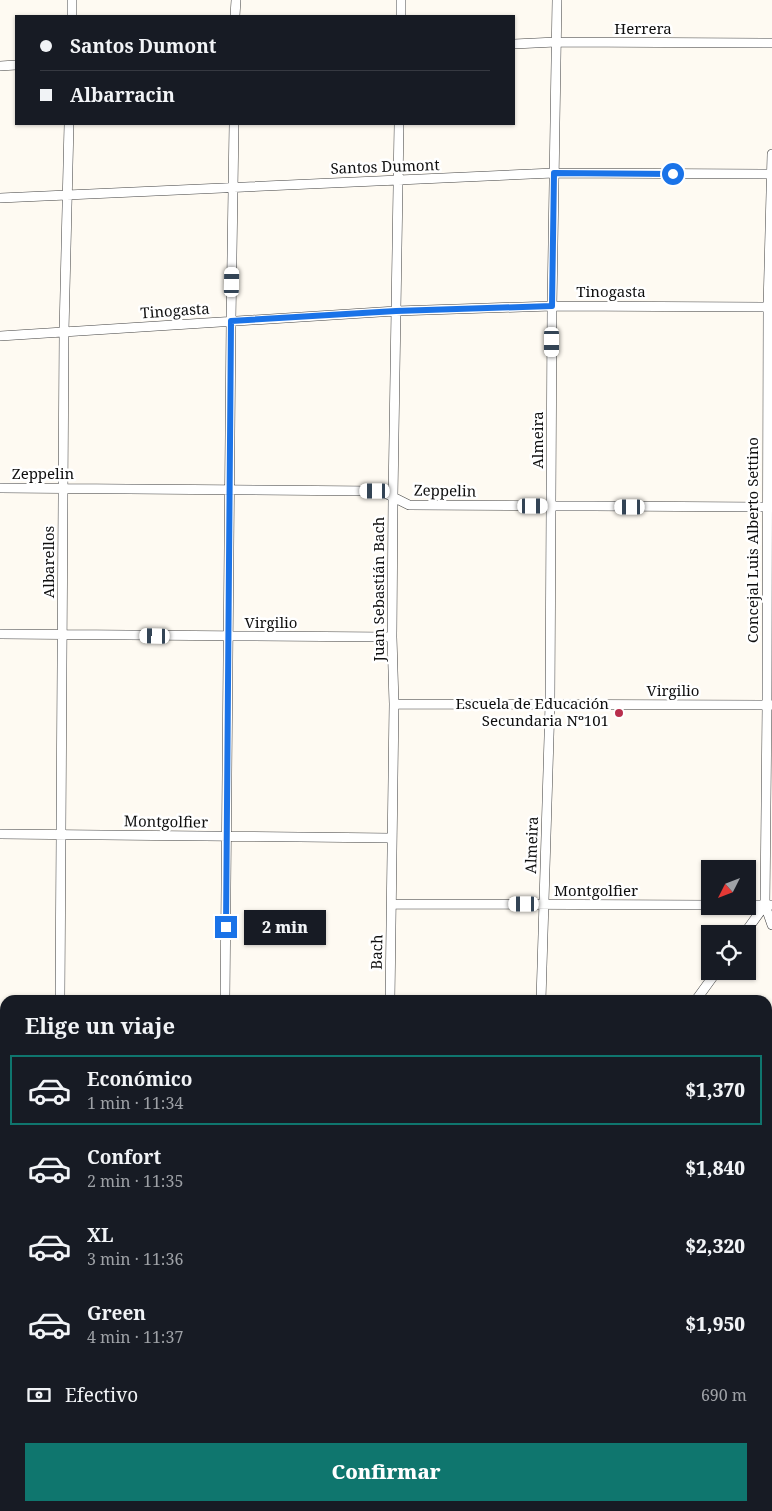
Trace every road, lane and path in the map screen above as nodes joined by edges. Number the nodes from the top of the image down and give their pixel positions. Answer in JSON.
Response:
{"nodes":[{"id":1,"x":72,"y":0,"type":"edge"},
{"id":2,"x":236,"y":0,"type":"edge"},
{"id":3,"x":401,"y":0,"type":"edge"},
{"id":4,"x":557,"y":0,"type":"edge"},
{"id":5,"x":72,"y":15,"type":"edge"},
{"id":6,"x":235,"y":15,"type":"edge"},
{"id":7,"x":401,"y":15,"type":"edge"},
{"id":8,"x":556,"y":42,"type":"junction"},
{"id":9,"x":772,"y":43,"type":"edge"},
{"id":10,"x":515,"y":44,"type":"edge"},
{"id":11,"x":0,"y":66,"type":"edge"},
{"id":12,"x":15,"y":66,"type":"edge"},
{"id":13,"x":70,"y":125,"type":"edge"},
{"id":14,"x":234,"y":125,"type":"edge"},
{"id":15,"x":399,"y":125,"type":"edge"},
{"id":16,"x":772,"y":154,"type":"edge"},
{"id":17,"x":554,"y":173,"type":"junction"},
{"id":18,"x":772,"y":174,"type":"edge"},
{"id":19,"x":398,"y":180,"type":"junction"},
{"id":20,"x":234,"y":187,"type":"junction"},
{"id":21,"x":67,"y":195,"type":"junction"},
{"id":22,"x":0,"y":198,"type":"edge"},
{"id":23,"x":552,"y":306,"type":"junction"},
{"id":24,"x":770,"y":307,"type":"edge"},
{"id":25,"x":396,"y":311,"type":"junction"},
{"id":26,"x":231,"y":321,"type":"junction"},
{"id":27,"x":64,"y":332,"type":"junction"},
{"id":28,"x":0,"y":336,"type":"edge"},
{"id":29,"x":0,"y":488,"type":"edge"},
{"id":30,"x":63,"y":488,"type":"junction"},
{"id":31,"x":229,"y":490,"type":"junction"},
{"id":32,"x":393,"y":498,"type":"junction"},
{"id":33,"x":551,"y":506,"type":"junction"},
{"id":34,"x":769,"y":506,"type":"edge"},
{"id":35,"x":0,"y":634,"type":"edge"},
{"id":36,"x":63,"y":635,"type":"junction"},
{"id":37,"x":229,"y":637,"type":"junction"},
{"id":38,"x":392,"y":637,"type":"junction"},
{"id":39,"x":394,"y":704,"type":"junction"},
{"id":40,"x":550,"y":704,"type":"junction"},
{"id":41,"x":770,"y":705,"type":"edge"},
{"id":42,"x":0,"y":834,"type":"edge"},
{"id":43,"x":61,"y":835,"type":"junction"},
{"id":44,"x":227,"y":836,"type":"junction"},
{"id":45,"x":391,"y":838,"type":"junction"},
{"id":46,"x":392,"y":904,"type":"junction"},
{"id":47,"x":543,"y":904,"type":"junction"},
{"id":48,"x":701,"y":905,"type":"edge"},
{"id":49,"x":768,"y":905,"type":"edge"},
{"id":50,"x":751,"y":925,"type":"edge"},
{"id":51,"x":772,"y":925,"type":"edge"},
{"id":52,"x":710,"y":980,"type":"edge"},
{"id":53,"x":60,"y":995,"type":"edge"},
{"id":54,"x":225,"y":995,"type":"edge"},
{"id":55,"x":390,"y":995,"type":"edge"},
{"id":56,"x":541,"y":995,"type":"edge"},
{"id":57,"x":700,"y":995,"type":"edge"}],
"edges":[{"from":1,"to":5,"type":"street"},
{"from":2,"to":6,"type":"street"},
{"from":3,"to":7,"type":"street"},
{"from":4,"to":8,"type":"street","name":"Almeira"},
{"from":8,"to":9,"type":"street","name":"Herrera"},
{"from":8,"to":10,"type":"street","name":"Herrera"},
{"from":8,"to":17,"type":"street","name":"Almeira"},
{"from":11,"to":12,"type":"street"},
{"from":13,"to":21,"type":"street","name":"Albarellos"},
{"from":14,"to":20,"type":"street"},
{"from":15,"to":19,"type":"street","name":"Juan Sebastián Bach"},
{"from":16,"to":18,"type":"street","name":"Concejal Luis Alberto Settino"},
{"from":17,"to":18,"type":"street","name":"Santos Dumont"},
{"from":17,"to":19,"type":"street","name":"Santos Dumont"},
{"from":17,"to":23,"type":"street","name":"Almeira"},
{"from":18,"to":24,"type":"street","name":"Concejal Luis Alberto Settino"},
{"from":19,"to":20,"type":"street","name":"Santos Dumont"},
{"from":19,"to":25,"type":"street","name":"Juan Sebastián Bach"},
{"from":20,"to":21,"type":"street","name":"Santos Dumont"},
{"from":20,"to":26,"type":"street"},
{"from":21,"to":22,"type":"street","name":"Santos Dumont"},
{"from":21,"to":27,"type":"street","name":"Albarellos"},
{"from":23,"to":24,"type":"street","name":"Tinogasta"},
{"from":23,"to":25,"type":"street","name":"Tinogasta"},
{"from":23,"to":33,"type":"street","name":"Almeira"},
{"from":24,"to":34,"type":"street","name":"Concejal Luis Alberto Settino"},
{"from":25,"to":26,"type":"street","name":"Tinogasta"},
{"from":25,"to":32,"type":"street","name":"Juan Sebastián Bach"},
{"from":26,"to":27,"type":"street","name":"Tinogasta"},
{"from":26,"to":31,"type":"street"},
{"from":27,"to":28,"type":"street","name":"Tinogasta"},
{"from":27,"to":30,"type":"street","name":"Albarellos"},
{"from":29,"to":30,"type":"street","name":"Zeppelin"},
{"from":30,"to":31,"type":"street","name":"Zeppelin"},
{"from":30,"to":36,"type":"street","name":"Albarellos"},
{"from":31,"to":32,"type":"street","name":"Zeppelin"},
{"from":31,"to":37,"type":"street"},
{"from":32,"to":33,"type":"street","name":"Zeppelin"},
{"from":32,"to":38,"type":"street","name":"Juan Sebastián Bach"},
{"from":33,"to":34,"type":"street","name":"Zeppelin"},
{"from":33,"to":40,"type":"street","name":"Almeira"},
{"from":34,"to":41,"type":"street","name":"Concejal Luis Alberto Settino"},
{"from":35,"to":36,"type":"street","name":"Virgilio"},
{"from":36,"to":37,"type":"street","name":"Virgilio"},
{"from":36,"to":43,"type":"street","name":"Albarellos"},
{"from":37,"to":38,"type":"street","name":"Virgilio"},
{"from":37,"to":44,"type":"street"},
{"from":38,"to":39,"type":"street","name":"Juan Sebastián Bach"},
{"from":39,"to":40,"type":"street","name":"Virgilio"},
{"from":39,"to":45,"type":"street","name":"Juan Sebastián Bach"},
{"from":40,"to":41,"type":"street","name":"Virgilio"},
{"from":40,"to":47,"type":"street","name":"Almeira"},
{"from":41,"to":49,"type":"street","name":"Concejal Luis Alberto Settino"},
{"from":42,"to":43,"type":"street","name":"Montgolfier"},
{"from":43,"to":44,"type":"street","name":"Montgolfier"},
{"from":43,"to":53,"type":"street","name":"Albarellos"},
{"from":44,"to":45,"type":"street","name":"Montgolfier"},
{"from":44,"to":54,"type":"street"},
{"from":45,"to":46,"type":"street","name":"Juan Sebastián Bach"},
{"from":46,"to":47,"type":"street","name":"Montgolfier"},
{"from":46,"to":55,"type":"street","name":"Bach"},
{"from":47,"to":48,"type":"street","name":"Montgolfier"},
{"from":47,"to":56,"type":"street","name":"Almeira"},
{"from":49,"to":50,"type":"street"},
{"from":49,"to":51,"type":"street","name":"Concejal Luis Alberto Settino"},
{"from":52,"to":57,"type":"street"}]}
